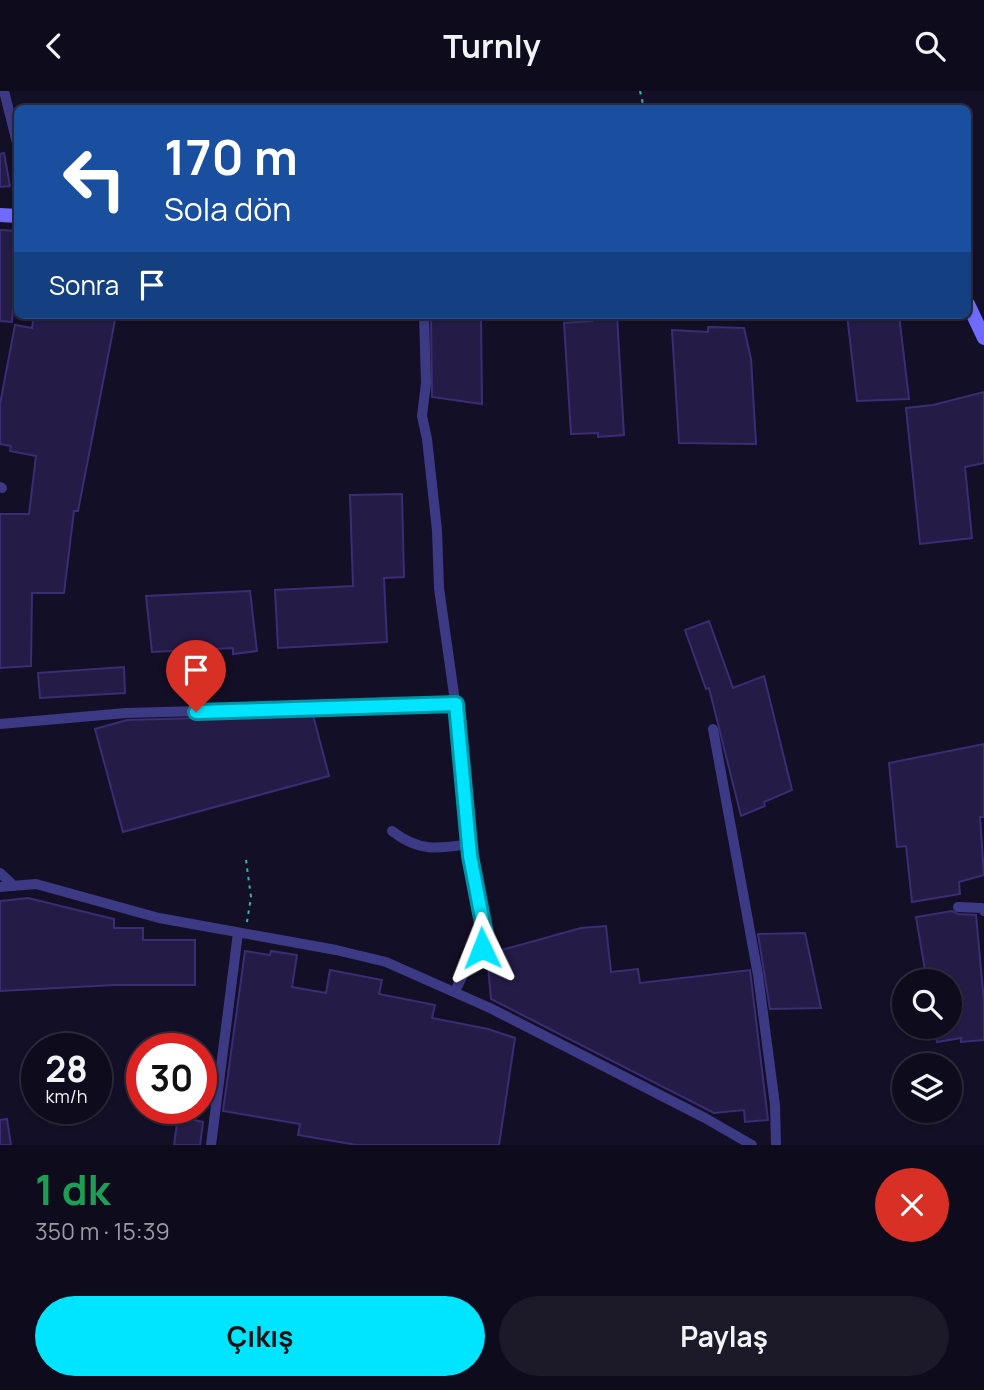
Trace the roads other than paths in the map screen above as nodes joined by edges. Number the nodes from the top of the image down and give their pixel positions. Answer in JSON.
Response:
{"nodes":[{"id":1,"x":4,"y":91,"type":"edge"},
{"id":2,"x":14,"y":131,"type":"edge"},
{"id":3,"x":971,"y":310,"type":"edge"},
{"id":4,"x":424,"y":319,"type":"edge"},
{"id":5,"x":984,"y":338,"type":"edge"},
{"id":6,"x":456,"y":704,"type":"junction"},
{"id":7,"x":0,"y":724,"type":"edge"},
{"id":8,"x":713,"y":729,"type":"dead end"},
{"id":9,"x":392,"y":831,"type":"dead end"},
{"id":10,"x":470,"y":844,"type":"junction"},
{"id":11,"x":0,"y":873,"type":"edge"},
{"id":12,"x":14,"y":886,"type":"junction"},
{"id":13,"x":0,"y":887,"type":"edge"},
{"id":14,"x":958,"y":907,"type":"dead end"},
{"id":15,"x":984,"y":911,"type":"edge"},
{"id":16,"x":242,"y":933,"type":"junction"},
{"id":17,"x":454,"y":992,"type":"junction"},
{"id":18,"x":211,"y":1145,"type":"edge"},
{"id":19,"x":752,"y":1145,"type":"edge"},
{"id":20,"x":776,"y":1145,"type":"edge"}],
"edges":[{"from":1,"to":2,"type":"street"},
{"from":3,"to":5,"type":"street"},
{"from":4,"to":6,"type":"street"},
{"from":6,"to":7,"type":"street"},
{"from":6,"to":10,"type":"street"},
{"from":8,"to":20,"type":"street"},
{"from":9,"to":10,"type":"street"},
{"from":10,"to":17,"type":"street"},
{"from":11,"to":12,"type":"street"},
{"from":12,"to":13,"type":"street"},
{"from":12,"to":16,"type":"street"},
{"from":14,"to":15,"type":"street"},
{"from":16,"to":17,"type":"street"},
{"from":16,"to":18,"type":"street"},
{"from":17,"to":19,"type":"street"}]}
